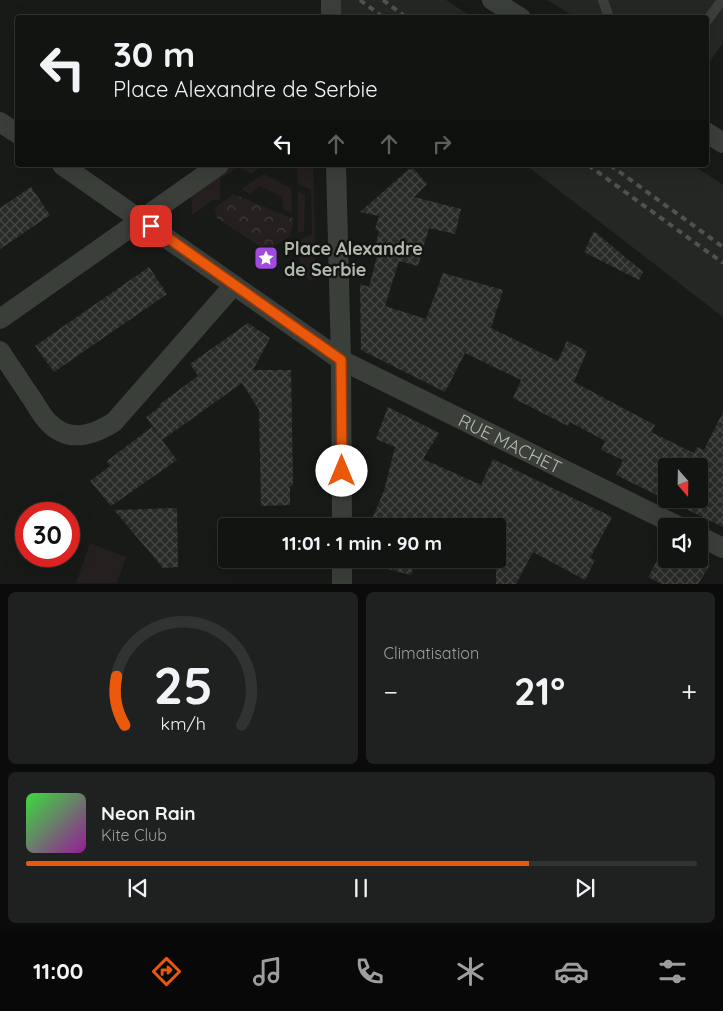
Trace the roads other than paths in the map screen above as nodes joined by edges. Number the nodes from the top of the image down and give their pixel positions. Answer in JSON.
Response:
{"nodes":[{"id":1,"x":330,"y":0,"type":"edge"},
{"id":2,"x":492,"y":0,"type":"edge"},
{"id":3,"x":603,"y":0,"type":"edge"},
{"id":4,"x":722,"y":0,"type":"edge"},
{"id":5,"x":331,"y":15,"type":"edge"},
{"id":6,"x":516,"y":15,"type":"edge"},
{"id":7,"x":608,"y":15,"type":"edge"},
{"id":8,"x":709,"y":18,"type":"edge"},
{"id":9,"x":0,"y":122,"type":"edge"},
{"id":10,"x":15,"y":132,"type":"edge"},
{"id":11,"x":709,"y":134,"type":"edge"},
{"id":12,"x":723,"y":143,"type":"edge"},
{"id":13,"x":65,"y":167,"type":"edge"},
{"id":14,"x":216,"y":167,"type":"edge"},
{"id":15,"x":336,"y":167,"type":"edge"},
{"id":16,"x":142,"y":220,"type":"junction"},
{"id":17,"x":234,"y":285,"type":"junction"},
{"id":18,"x":0,"y":319,"type":"edge"},
{"id":19,"x":0,"y":351,"type":"edge"},
{"id":20,"x":341,"y":360,"type":"junction"},
{"id":21,"x":342,"y":518,"type":"edge"},
{"id":22,"x":662,"y":518,"type":"edge"},
{"id":23,"x":708,"y":540,"type":"edge"},
{"id":24,"x":723,"y":548,"type":"edge"},
{"id":25,"x":342,"y":568,"type":"edge"},
{"id":26,"x":342,"y":584,"type":"edge"}],
"edges":[{"from":1,"to":5,"type":"street"},
{"from":2,"to":6,"type":"street"},
{"from":3,"to":7,"type":"lane"},
{"from":4,"to":8,"type":"lane"},
{"from":9,"to":10,"type":"street"},
{"from":11,"to":12,"type":"street"},
{"from":13,"to":16,"type":"street"},
{"from":14,"to":16,"type":"street"},
{"from":15,"to":20,"type":"street"},
{"from":16,"to":17,"type":"street"},
{"from":16,"to":18,"type":"street"},
{"from":17,"to":19,"type":"street"},
{"from":17,"to":20,"type":"street"},
{"from":20,"to":21,"type":"street"},
{"from":20,"to":22,"type":"street","name":"RUE MACHET"},
{"from":23,"to":24,"type":"street"},
{"from":25,"to":26,"type":"street"}]}
